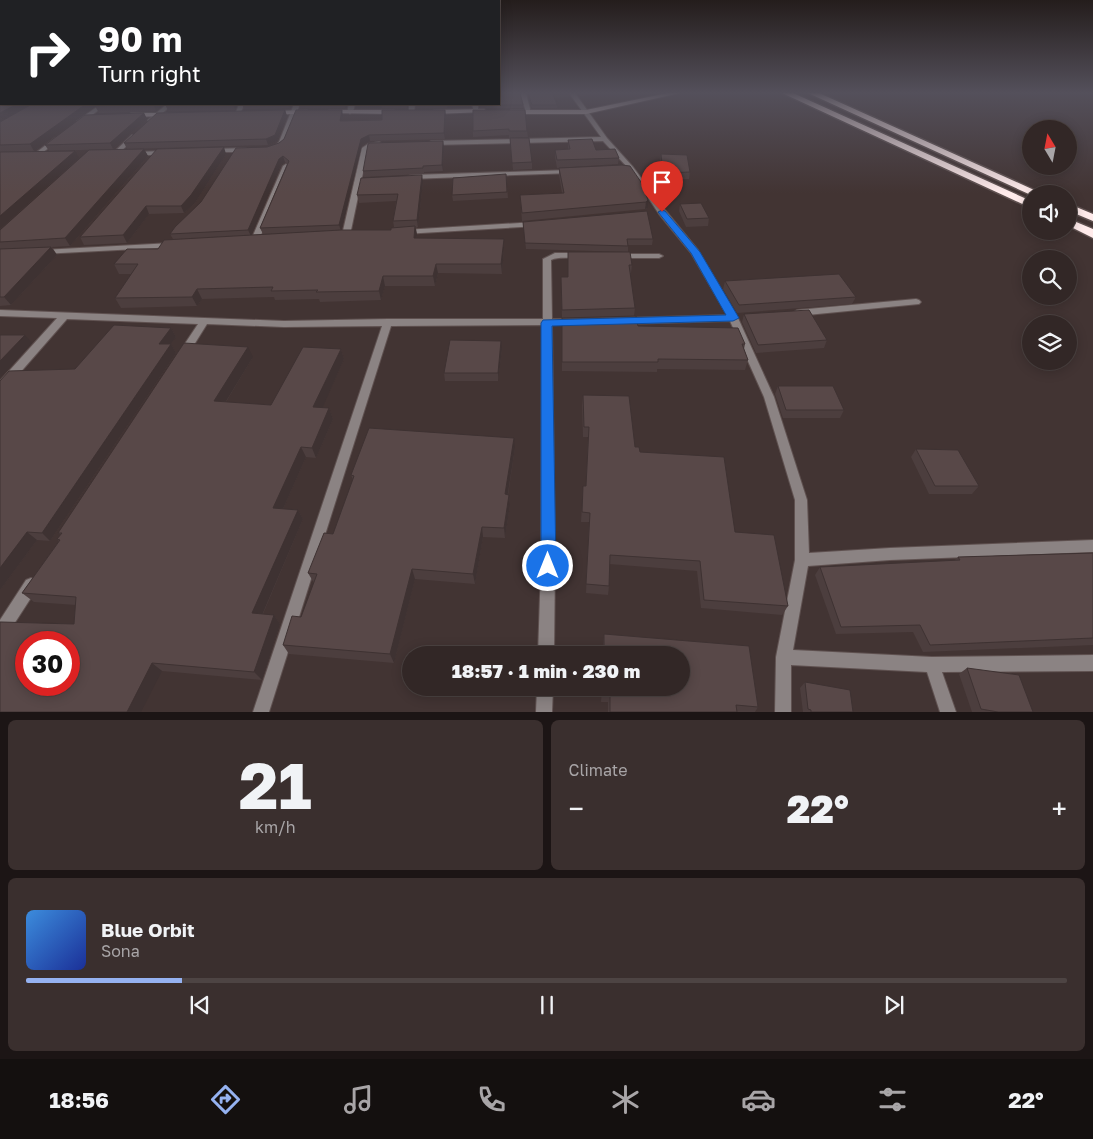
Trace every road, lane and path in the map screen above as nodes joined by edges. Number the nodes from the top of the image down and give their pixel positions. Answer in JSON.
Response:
{"nodes":[{"id":1,"x":145,"y":126,"type":"edge"},
{"id":2,"x":288,"y":126,"type":"edge"},
{"id":3,"x":596,"y":126,"type":"edge"},
{"id":4,"x":859,"y":126,"type":"edge"},
{"id":5,"x":886,"y":126,"type":"edge"},
{"id":6,"x":64,"y":134,"type":"edge"},
{"id":7,"x":605,"y":139,"type":"junction"},
{"id":8,"x":388,"y":143,"type":"edge"},
{"id":9,"x":428,"y":143,"type":"edge"},
{"id":10,"x":268,"y":149,"type":"edge"},
{"id":11,"x":234,"y":150,"type":"junction"},
{"id":12,"x":251,"y":150,"type":"edge"},
{"id":13,"x":205,"y":151,"type":"edge"},
{"id":14,"x":176,"y":152,"type":"edge"},
{"id":15,"x":156,"y":153,"type":"junction"},
{"id":16,"x":106,"y":154,"type":"edge"},
{"id":17,"x":115,"y":154,"type":"junction"},
{"id":18,"x":26,"y":156,"type":"edge"},
{"id":19,"x":35,"y":156,"type":"junction"},
{"id":20,"x":44,"y":156,"type":"edge"},
{"id":21,"x":230,"y":158,"type":"edge"},
{"id":22,"x":150,"y":160,"type":"edge"},
{"id":23,"x":286,"y":166,"type":"edge"},
{"id":24,"x":578,"y":172,"type":"edge"},
{"id":25,"x":397,"y":178,"type":"edge"},
{"id":26,"x":1022,"y":187,"type":"edge"},
{"id":27,"x":1022,"y":201,"type":"edge"},
{"id":28,"x":1077,"y":211,"type":"edge"},
{"id":29,"x":1093,"y":218,"type":"edge"},
{"id":30,"x":545,"y":223,"type":"edge"},
{"id":31,"x":1077,"y":226,"type":"edge"},
{"id":32,"x":393,"y":233,"type":"edge"},
{"id":33,"x":1093,"y":234,"type":"edge"},
{"id":34,"x":346,"y":235,"type":"junction"},
{"id":35,"x":355,"y":235,"type":"edge"},
{"id":36,"x":337,"y":236,"type":"edge"},
{"id":37,"x":166,"y":239,"type":"edge"},
{"id":38,"x":255,"y":240,"type":"junction"},
{"id":39,"x":264,"y":240,"type":"edge"},
{"id":40,"x":245,"y":241,"type":"edge"},
{"id":41,"x":79,"y":243,"type":"edge"},
{"id":42,"x":178,"y":244,"type":"edge"},
{"id":43,"x":159,"y":245,"type":"junction"},
{"id":44,"x":73,"y":250,"type":"junction"},
{"id":45,"x":36,"y":252,"type":"edge"},
{"id":46,"x":593,"y":256,"type":"edge"},
{"id":47,"x":612,"y":256,"type":"edge"},
{"id":48,"x":659,"y":256,"type":"dead end"},
{"id":49,"x":916,"y":302,"type":"dead end"},
{"id":50,"x":0,"y":313,"type":"edge"},
{"id":51,"x":782,"y":314,"type":"edge"},
{"id":52,"x":65,"y":316,"type":"junction"},
{"id":53,"x":738,"y":318,"type":"junction"},
{"id":54,"x":204,"y":320,"type":"junction"},
{"id":55,"x":610,"y":321,"type":"edge"},
{"id":56,"x":388,"y":322,"type":"junction"},
{"id":57,"x":583,"y":322,"type":"edge"},
{"id":58,"x":547,"y":323,"type":"junction"},
{"id":59,"x":179,"y":361,"type":"edge"},
{"id":60,"x":0,"y":388,"type":"edge"},
{"id":61,"x":1093,"y":546,"type":"edge"},
{"id":62,"x":802,"y":560,"type":"junction"},
{"id":63,"x":37,"y":577,"type":"edge"},
{"id":64,"x":0,"y":632,"type":"edge"},
{"id":65,"x":546,"y":646,"type":"edge"},
{"id":66,"x":784,"y":657,"type":"junction"},
{"id":67,"x":1093,"y":663,"type":"edge"},
{"id":68,"x":932,"y":665,"type":"junction"},
{"id":69,"x":544,"y":696,"type":"edge"},
{"id":70,"x":261,"y":712,"type":"edge"},
{"id":71,"x":544,"y":712,"type":"edge"},
{"id":72,"x":783,"y":712,"type":"edge"},
{"id":73,"x":948,"y":712,"type":"edge"}],
"edges":[{"from":1,"to":17,"type":"street"},
{"from":2,"to":10,"type":"street"},
{"from":3,"to":7,"type":"street"},
{"from":4,"to":27,"type":"highway"},
{"from":5,"to":26,"type":"highway"},
{"from":6,"to":19,"type":"street"},
{"from":7,"to":9,"type":"street"},
{"from":7,"to":53,"type":"street"},
{"from":8,"to":34,"type":"street"},
{"from":11,"to":12,"type":"street"},
{"from":11,"to":13,"type":"street"},
{"from":11,"to":21,"type":"street"},
{"from":14,"to":15,"type":"street"},
{"from":15,"to":17,"type":"street"},
{"from":15,"to":22,"type":"street"},
{"from":16,"to":17,"type":"street"},
{"from":18,"to":19,"type":"street"},
{"from":19,"to":20,"type":"street"},
{"from":23,"to":38,"type":"street"},
{"from":24,"to":25,"type":"street"},
{"from":28,"to":29,"type":"highway"},
{"from":30,"to":32,"type":"street"},
{"from":31,"to":33,"type":"highway"},
{"from":34,"to":35,"type":"street"},
{"from":34,"to":36,"type":"street"},
{"from":37,"to":43,"type":"street"},
{"from":38,"to":39,"type":"street"},
{"from":38,"to":40,"type":"street"},
{"from":41,"to":44,"type":"street"},
{"from":42,"to":43,"type":"street"},
{"from":43,"to":44,"type":"street"},
{"from":44,"to":45,"type":"street"},
{"from":46,"to":58,"type":"street"},
{"from":47,"to":48,"type":"street"},
{"from":49,"to":51,"type":"street"},
{"from":50,"to":52,"type":"street"},
{"from":52,"to":54,"type":"street"},
{"from":52,"to":60,"type":"street"},
{"from":53,"to":55,"type":"street"},
{"from":53,"to":62,"type":"street"},
{"from":54,"to":56,"type":"street"},
{"from":54,"to":59,"type":"street"},
{"from":56,"to":58,"type":"street"},
{"from":56,"to":70,"type":"street"},
{"from":57,"to":58,"type":"street"},
{"from":58,"to":65,"type":"street"},
{"from":61,"to":62,"type":"street"},
{"from":62,"to":66,"type":"street"},
{"from":63,"to":64,"type":"street"},
{"from":66,"to":68,"type":"street"},
{"from":66,"to":72,"type":"street"},
{"from":67,"to":68,"type":"street"},
{"from":68,"to":73,"type":"street"},
{"from":69,"to":71,"type":"street"}]}
